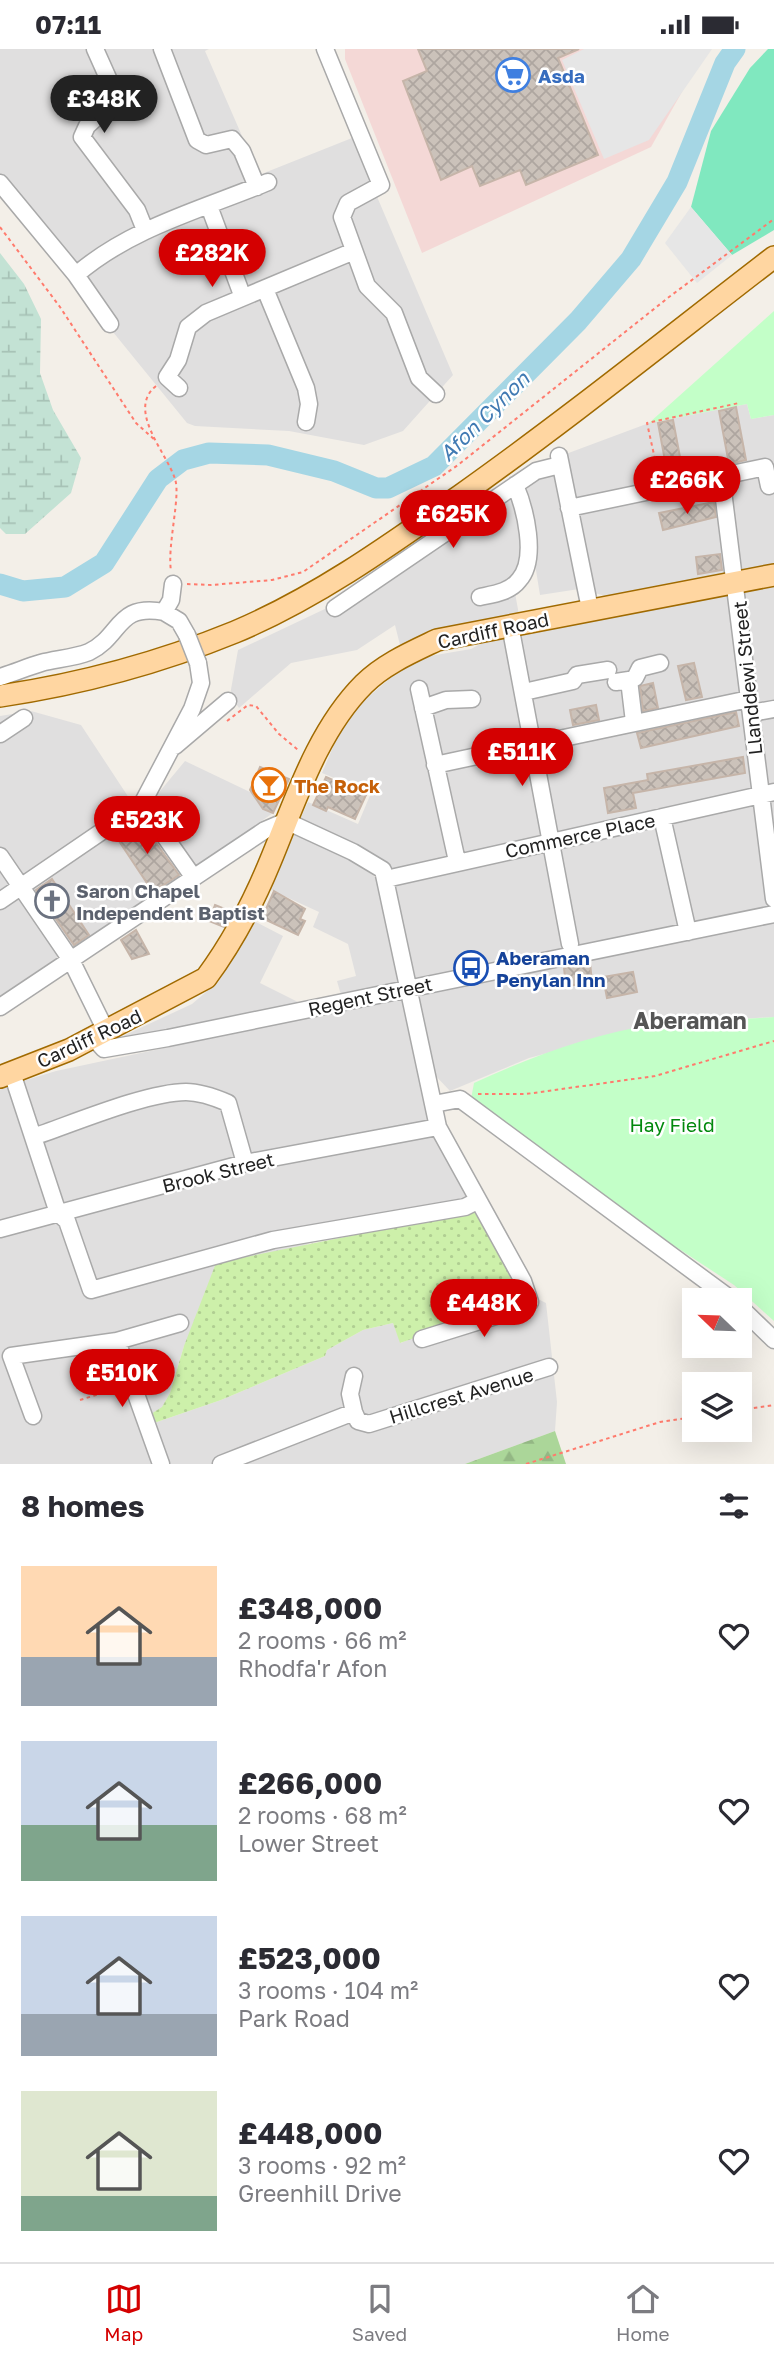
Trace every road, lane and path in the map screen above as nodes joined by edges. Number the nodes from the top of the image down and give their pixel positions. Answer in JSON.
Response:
{"nodes":[{"id":1,"x":95,"y":49,"type":"edge"},
{"id":2,"x":162,"y":49,"type":"edge"},
{"id":3,"x":325,"y":49,"type":"edge"},
{"id":4,"x":0,"y":183,"type":"edge"},
{"id":5,"x":209,"y":206,"type":"junction"},
{"id":6,"x":774,"y":219,"type":"edge"},
{"id":7,"x":0,"y":227,"type":"edge"},
{"id":8,"x":145,"y":230,"type":"junction"},
{"id":9,"x":354,"y":251,"type":"junction"},
{"id":10,"x":774,"y":257,"type":"edge"},
{"id":11,"x":76,"y":275,"type":"junction"},
{"id":12,"x":265,"y":289,"type":"junction"},
{"id":13,"x":242,"y":295,"type":"junction"},
{"id":14,"x":110,"y":324,"type":"dead end"},
{"id":15,"x":173,"y":382,"type":"joint"},
{"id":16,"x":436,"y":394,"type":"dead end"},
{"id":17,"x":739,"y":403,"type":"dead end"},
{"id":18,"x":306,"y":422,"type":"dead end"},
{"id":19,"x":159,"y":444,"type":"junction"},
{"id":20,"x":721,"y":475,"type":"junction"},
{"id":21,"x":515,"y":485,"type":"junction"},
{"id":22,"x":769,"y":486,"type":"dead end"},
{"id":23,"x":662,"y":488,"type":"junction"},
{"id":24,"x":569,"y":508,"type":"junction"},
{"id":25,"x":774,"y":575,"type":"edge"},
{"id":26,"x":736,"y":581,"type":"junction"},
{"id":27,"x":173,"y":584,"type":"junction"},
{"id":28,"x":480,"y":597,"type":"dead end"},
{"id":29,"x":335,"y":608,"type":"dead end"},
{"id":30,"x":590,"y":609,"type":"junction"},
{"id":31,"x":164,"y":612,"type":"junction"},
{"id":32,"x":510,"y":625,"type":"junction"},
{"id":33,"x":660,"y":663,"type":"dead end"},
{"id":34,"x":0,"y":677,"type":"edge"},
{"id":35,"x":617,"y":677,"type":"junction"},
{"id":36,"x":419,"y":689,"type":"dead end"},
{"id":37,"x":524,"y":692,"type":"junction"},
{"id":38,"x":0,"y":696,"type":"edge"},
{"id":39,"x":472,"y":699,"type":"dead end"},
{"id":40,"x":228,"y":701,"type":"dead end"},
{"id":41,"x":750,"y":706,"type":"junction"},
{"id":42,"x":423,"y":708,"type":"junction"},
{"id":43,"x":774,"y":709,"type":"edge"},
{"id":44,"x":24,"y":718,"type":"dead end"},
{"id":45,"x":634,"y":722,"type":"junction"},
{"id":46,"x":221,"y":725,"type":"dead end"},
{"id":47,"x":0,"y":734,"type":"edge"},
{"id":48,"x":559,"y":739,"type":"dead end"},
{"id":49,"x":533,"y":744,"type":"junction"},
{"id":50,"x":168,"y":753,"type":"junction"},
{"id":51,"x":314,"y":759,"type":"junction"},
{"id":52,"x":435,"y":765,"type":"junction"},
{"id":53,"x":767,"y":793,"type":"edge"},
{"id":54,"x":142,"y":804,"type":"junction"},
{"id":55,"x":662,"y":817,"type":"junction"},
{"id":56,"x":286,"y":821,"type":"junction"},
{"id":57,"x":551,"y":841,"type":"junction"},
{"id":58,"x":0,"y":856,"type":"edge"},
{"id":59,"x":457,"y":861,"type":"junction"},
{"id":60,"x":194,"y":878,"type":"junction"},
{"id":61,"x":386,"y":879,"type":"junction"},
{"id":62,"x":21,"y":887,"type":"junction"},
{"id":63,"x":774,"y":899,"type":"edge"},
{"id":64,"x":0,"y":901,"type":"edge"},
{"id":65,"x":774,"y":914,"type":"edge"},
{"id":66,"x":688,"y":932,"type":"junction"},
{"id":67,"x":570,"y":944,"type":"dead end"},
{"id":68,"x":71,"y":960,"type":"junction"},
{"id":69,"x":408,"y":987,"type":"junction"},
{"id":70,"x":0,"y":1007,"type":"edge"},
{"id":71,"x":100,"y":1035,"type":"junction"},
{"id":72,"x":774,"y":1041,"type":"edge"},
{"id":73,"x":6,"y":1075,"type":"edge"},
{"id":74,"x":460,"y":1099,"type":"junction"},
{"id":75,"x":434,"y":1104,"type":"junction"},
{"id":76,"x":439,"y":1127,"type":"junction"},
{"id":77,"x":33,"y":1137,"type":"junction"},
{"id":78,"x":245,"y":1163,"type":"junction"},
{"id":79,"x":477,"y":1201,"type":"junction"},
{"id":80,"x":58,"y":1213,"type":"junction"},
{"id":81,"x":0,"y":1229,"type":"edge"},
{"id":82,"x":716,"y":1288,"type":"edge"},
{"id":83,"x":752,"y":1319,"type":"edge"},
{"id":84,"x":180,"y":1323,"type":"dead end"},
{"id":85,"x":422,"y":1339,"type":"dead end"},
{"id":86,"x":774,"y":1340,"type":"edge"},
{"id":87,"x":117,"y":1341,"type":"junction"},
{"id":88,"x":550,"y":1367,"type":"dead end"},
{"id":89,"x":354,"y":1376,"type":"dead end"},
{"id":90,"x":132,"y":1384,"type":"junction"},
{"id":91,"x":80,"y":1400,"type":"dead end"},
{"id":92,"x":774,"y":1405,"type":"edge"},
{"id":93,"x":752,"y":1408,"type":"edge"},
{"id":94,"x":354,"y":1412,"type":"junction"},
{"id":95,"x":33,"y":1416,"type":"dead end"},
{"id":96,"x":682,"y":1419,"type":"edge"},
{"id":97,"x":162,"y":1464,"type":"edge"},
{"id":98,"x":221,"y":1464,"type":"edge"},
{"id":99,"x":526,"y":1464,"type":"edge"}],
"edges":[{"from":1,"to":8,"type":"street"},
{"from":2,"to":5,"type":"street"},
{"from":3,"to":9,"type":"street"},
{"from":4,"to":11,"type":"street"},
{"from":5,"to":8,"type":"street"},
{"from":5,"to":13,"type":"street"},
{"from":6,"to":27,"type":"path"},
{"from":7,"to":19,"type":"path"},
{"from":8,"to":11,"type":"street"},
{"from":9,"to":12,"type":"street"},
{"from":9,"to":16,"type":"street"},
{"from":10,"to":38,"type":"main road"},
{"from":11,"to":14,"type":"street"},
{"from":12,"to":13,"type":"street"},
{"from":12,"to":18,"type":"street"},
{"from":13,"to":15,"type":"street"},
{"from":15,"to":19,"type":"path"},
{"from":17,"to":23,"type":"path"},
{"from":19,"to":27,"type":"path"},
{"from":20,"to":22,"type":"street"},
{"from":20,"to":23,"type":"street"},
{"from":20,"to":26,"type":"street","name":"Llanddewi Street"},
{"from":21,"to":24,"type":"street"},
{"from":21,"to":28,"type":"street"},
{"from":21,"to":29,"type":"street"},
{"from":23,"to":24,"type":"street"},
{"from":24,"to":30,"type":"street"},
{"from":25,"to":26,"type":"main road","name":"Cardiff Road"},
{"from":26,"to":30,"type":"main road","name":"Cardiff Road"},
{"from":26,"to":41,"type":"street","name":"Llanddewi Street"},
{"from":27,"to":31,"type":"street"},
{"from":30,"to":32,"type":"main road","name":"Cardiff Road"},
{"from":31,"to":34,"type":"street"},
{"from":31,"to":50,"type":"street","bridge":true},
{"from":32,"to":37,"type":"street"},
{"from":32,"to":51,"type":"main road","name":"Cardiff Road"},
{"from":33,"to":35,"type":"street"},
{"from":35,"to":37,"type":"street"},
{"from":35,"to":45,"type":"street"},
{"from":36,"to":42,"type":"street"},
{"from":37,"to":49,"type":"street"},
{"from":39,"to":42,"type":"street"},
{"from":40,"to":50,"type":"street"},
{"from":41,"to":43,"type":"street"},
{"from":41,"to":45,"type":"street"},
{"from":41,"to":53,"type":"street","name":"Llanddewi Street"},
{"from":42,"to":52,"type":"street"},
{"from":44,"to":47,"type":"street"},
{"from":45,"to":48,"type":"street"},
{"from":46,"to":51,"type":"path"},
{"from":49,"to":52,"type":"street"},
{"from":49,"to":57,"type":"street"},
{"from":50,"to":54,"type":"street"},
{"from":51,"to":56,"type":"main road","name":"Cardiff Road"},
{"from":52,"to":59,"type":"street"},
{"from":53,"to":55,"type":"street","name":"Commerce Place"},
{"from":53,"to":63,"type":"street","name":"Llanddewi Street"},
{"from":54,"to":60,"type":"street"},
{"from":54,"to":62,"type":"street"},
{"from":55,"to":57,"type":"street","name":"Commerce Place"},
{"from":55,"to":66,"type":"street"},
{"from":56,"to":60,"type":"street"},
{"from":56,"to":61,"type":"street"},
{"from":56,"to":71,"type":"main road","name":"Cardiff Road"},
{"from":57,"to":59,"type":"street","name":"Commerce Place"},
{"from":57,"to":67,"type":"street"},
{"from":58,"to":62,"type":"street"},
{"from":59,"to":61,"type":"street","name":"Commerce Place"},
{"from":60,"to":68,"type":"street"},
{"from":61,"to":69,"type":"street"},
{"from":62,"to":64,"type":"street"},
{"from":62,"to":68,"type":"street"},
{"from":65,"to":66,"type":"street","name":"Regent Street"},
{"from":66,"to":69,"type":"street","name":"Regent Street"},
{"from":68,"to":70,"type":"street"},
{"from":68,"to":71,"type":"street"},
{"from":69,"to":71,"type":"street","name":"Regent Street"},
{"from":69,"to":75,"type":"street"},
{"from":71,"to":73,"type":"main road","name":"Cardiff Road"},
{"from":72,"to":74,"type":"path"},
{"from":73,"to":77,"type":"street"},
{"from":74,"to":75,"type":"street"},
{"from":74,"to":82,"type":"street"},
{"from":75,"to":76,"type":"street"},
{"from":76,"to":78,"type":"street","name":"Brook Street"},
{"from":76,"to":79,"type":"street"},
{"from":77,"to":78,"type":"street"},
{"from":77,"to":80,"type":"street"},
{"from":78,"to":80,"type":"street","name":"Brook Street"},
{"from":79,"to":80,"type":"street"},
{"from":79,"to":85,"type":"street"},
{"from":80,"to":81,"type":"street","name":"Brook Street"},
{"from":83,"to":86,"type":"street"},
{"from":84,"to":87,"type":"street"},
{"from":87,"to":90,"type":"street"},
{"from":87,"to":95,"type":"street"},
{"from":88,"to":94,"type":"street","name":"Hillcrest Avenue"},
{"from":89,"to":94,"type":"street"},
{"from":90,"to":91,"type":"path"},
{"from":90,"to":97,"type":"street"},
{"from":92,"to":93,"type":"path"},
{"from":94,"to":98,"type":"street"},
{"from":96,"to":99,"type":"path"}]}
